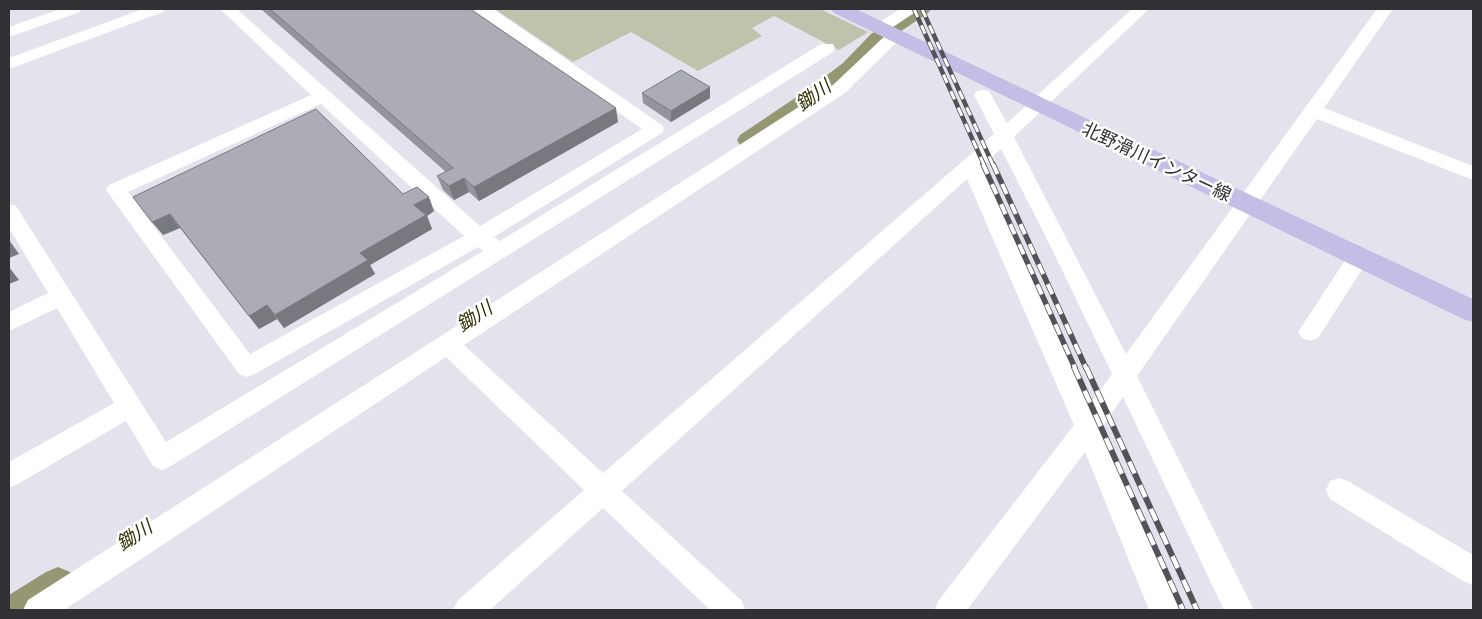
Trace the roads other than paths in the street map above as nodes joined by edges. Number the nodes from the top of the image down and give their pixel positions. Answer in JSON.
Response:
{"nodes":[{"id":1,"x":74,"y":9,"type":"edge"},
{"id":2,"x":157,"y":9,"type":"edge"},
{"id":3,"x":228,"y":9,"type":"edge"},
{"id":4,"x":483,"y":9,"type":"edge"},
{"id":5,"x":841,"y":9,"type":"edge"},
{"id":6,"x":908,"y":9,"type":"edge"},
{"id":7,"x":1141,"y":9,"type":"edge"},
{"id":8,"x":1385,"y":9,"type":"edge"},
{"id":9,"x":53,"y":12,"type":"edge"},
{"id":10,"x":888,"y":31,"type":"junction"},
{"id":11,"x":9,"y":32,"type":"edge"},
{"id":12,"x":827,"y":48,"type":"dead end"},
{"id":13,"x":9,"y":64,"type":"edge"},
{"id":14,"x":983,"y":94,"type":"dead end"},
{"id":15,"x":323,"y":96,"type":"junction"},
{"id":16,"x":1039,"y":105,"type":"junction"},
{"id":17,"x":1314,"y":111,"type":"junction"},
{"id":18,"x":1005,"y":135,"type":"junction"},
{"id":19,"x":971,"y":165,"type":"junction"},
{"id":20,"x":1473,"y":173,"type":"edge"},
{"id":21,"x":1246,"y":203,"type":"junction"},
{"id":22,"x":9,"y":211,"type":"edge"},
{"id":23,"x":479,"y":237,"type":"junction"},
{"id":24,"x":499,"y":252,"type":"junction"},
{"id":25,"x":1359,"y":257,"type":"junction"},
{"id":26,"x":61,"y":296,"type":"junction"},
{"id":27,"x":1473,"y":311,"type":"edge"},
{"id":28,"x":9,"y":322,"type":"edge"},
{"id":29,"x":1310,"y":332,"type":"dead end"},
{"id":30,"x":447,"y":344,"type":"junction"},
{"id":31,"x":1124,"y":375,"type":"junction"},
{"id":32,"x":130,"y":406,"type":"junction"},
{"id":33,"x":1088,"y":428,"type":"junction"},
{"id":34,"x":9,"y":476,"type":"edge"},
{"id":35,"x":1339,"y":490,"type":"dead end"},
{"id":36,"x":604,"y":491,"type":"junction"},
{"id":37,"x":1473,"y":572,"type":"edge"},
{"id":38,"x":38,"y":610,"type":"edge"},
{"id":39,"x":468,"y":610,"type":"edge"},
{"id":40,"x":732,"y":610,"type":"edge"},
{"id":41,"x":949,"y":610,"type":"edge"},
{"id":42,"x":1164,"y":610,"type":"edge"},
{"id":43,"x":1239,"y":610,"type":"edge"}],
"edges":[{"from":1,"to":9,"type":"street"},
{"from":2,"to":13,"type":"street"},
{"from":3,"to":15,"type":"street"},
{"from":4,"to":23,"type":"street"},
{"from":5,"to":10,"type":"main road","name":"北野滑川インター線"},
{"from":6,"to":10,"type":"street"},
{"from":7,"to":16,"type":"street"},
{"from":8,"to":17,"type":"street"},
{"from":9,"to":11,"type":"street"},
{"from":10,"to":16,"type":"main road","name":"北野滑川インター線"},
{"from":10,"to":30,"type":"street"},
{"from":12,"to":24,"type":"street"},
{"from":14,"to":18,"type":"street"},
{"from":15,"to":23,"type":"street"},
{"from":15,"to":23,"type":"street"},
{"from":16,"to":18,"type":"street"},
{"from":16,"to":21,"type":"main road","name":"北野滑川インター線"},
{"from":17,"to":20,"type":"street"},
{"from":17,"to":21,"type":"street"},
{"from":18,"to":19,"type":"street"},
{"from":18,"to":31,"type":"street"},
{"from":19,"to":33,"type":"street"},
{"from":19,"to":36,"type":"street"},
{"from":21,"to":25,"type":"main road","name":"北野滑川インター線"},
{"from":21,"to":31,"type":"street"},
{"from":22,"to":26,"type":"street"},
{"from":23,"to":24,"type":"street"},
{"from":24,"to":32,"type":"street"},
{"from":25,"to":27,"type":"main road","name":"北野滑川インター線"},
{"from":25,"to":29,"type":"street"},
{"from":26,"to":28,"type":"street"},
{"from":26,"to":32,"type":"street"},
{"from":30,"to":36,"type":"street"},
{"from":30,"to":38,"type":"street"},
{"from":31,"to":33,"type":"street"},
{"from":31,"to":43,"type":"street"},
{"from":32,"to":34,"type":"street"},
{"from":33,"to":41,"type":"street"},
{"from":33,"to":42,"type":"street"},
{"from":35,"to":37,"type":"street"},
{"from":36,"to":39,"type":"street"},
{"from":36,"to":40,"type":"street"}]}
